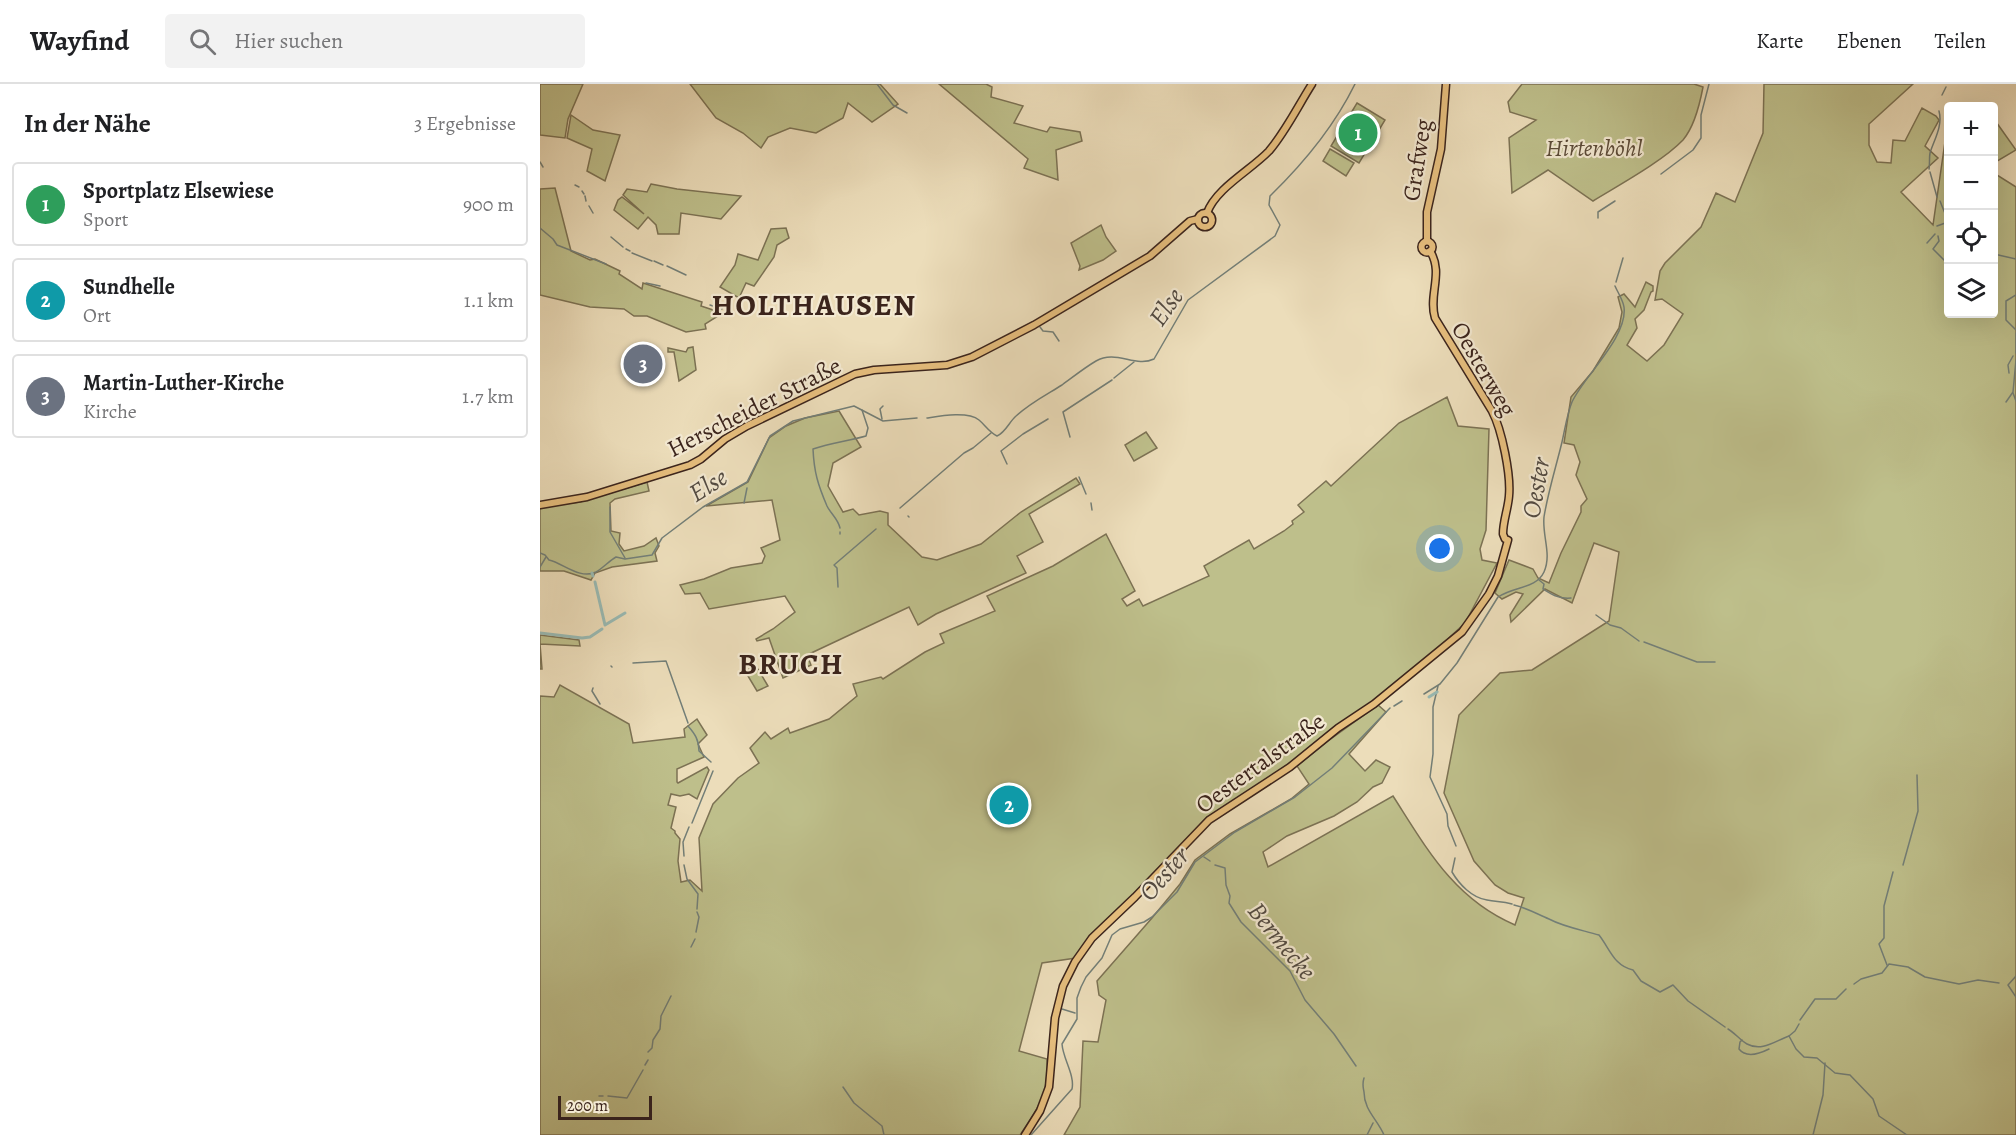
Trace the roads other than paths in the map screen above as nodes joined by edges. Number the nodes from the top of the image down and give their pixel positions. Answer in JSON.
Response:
{"nodes":[{"id":1,"x":1312,"y":84,"type":"edge"},
{"id":2,"x":1446,"y":84,"type":"edge"},
{"id":3,"x":1207,"y":213,"type":"junction"},
{"id":4,"x":1198,"y":219,"type":"junction"},
{"id":5,"x":1435,"y":320,"type":"joint"},
{"id":6,"x":540,"y":505,"type":"edge"},
{"id":7,"x":1508,"y":540,"type":"joint"},
{"id":8,"x":1025,"y":1135,"type":"edge"}],
"edges":[{"from":1,"to":3,"type":"main road","name":"Herscheider Straße"},
{"from":2,"to":5,"type":"main road","name":"Grafweg"},
{"from":3,"to":4,"type":"main road","name":"Herscheider Straße"},
{"from":3,"to":4,"type":"main road","name":"Herscheider Straße"},
{"from":4,"to":6,"type":"main road","name":"Herscheider Straße"},
{"from":5,"to":7,"type":"main road","name":"Oesterweg"},
{"from":7,"to":8,"type":"main road","name":"Oestertalstraße"}]}
